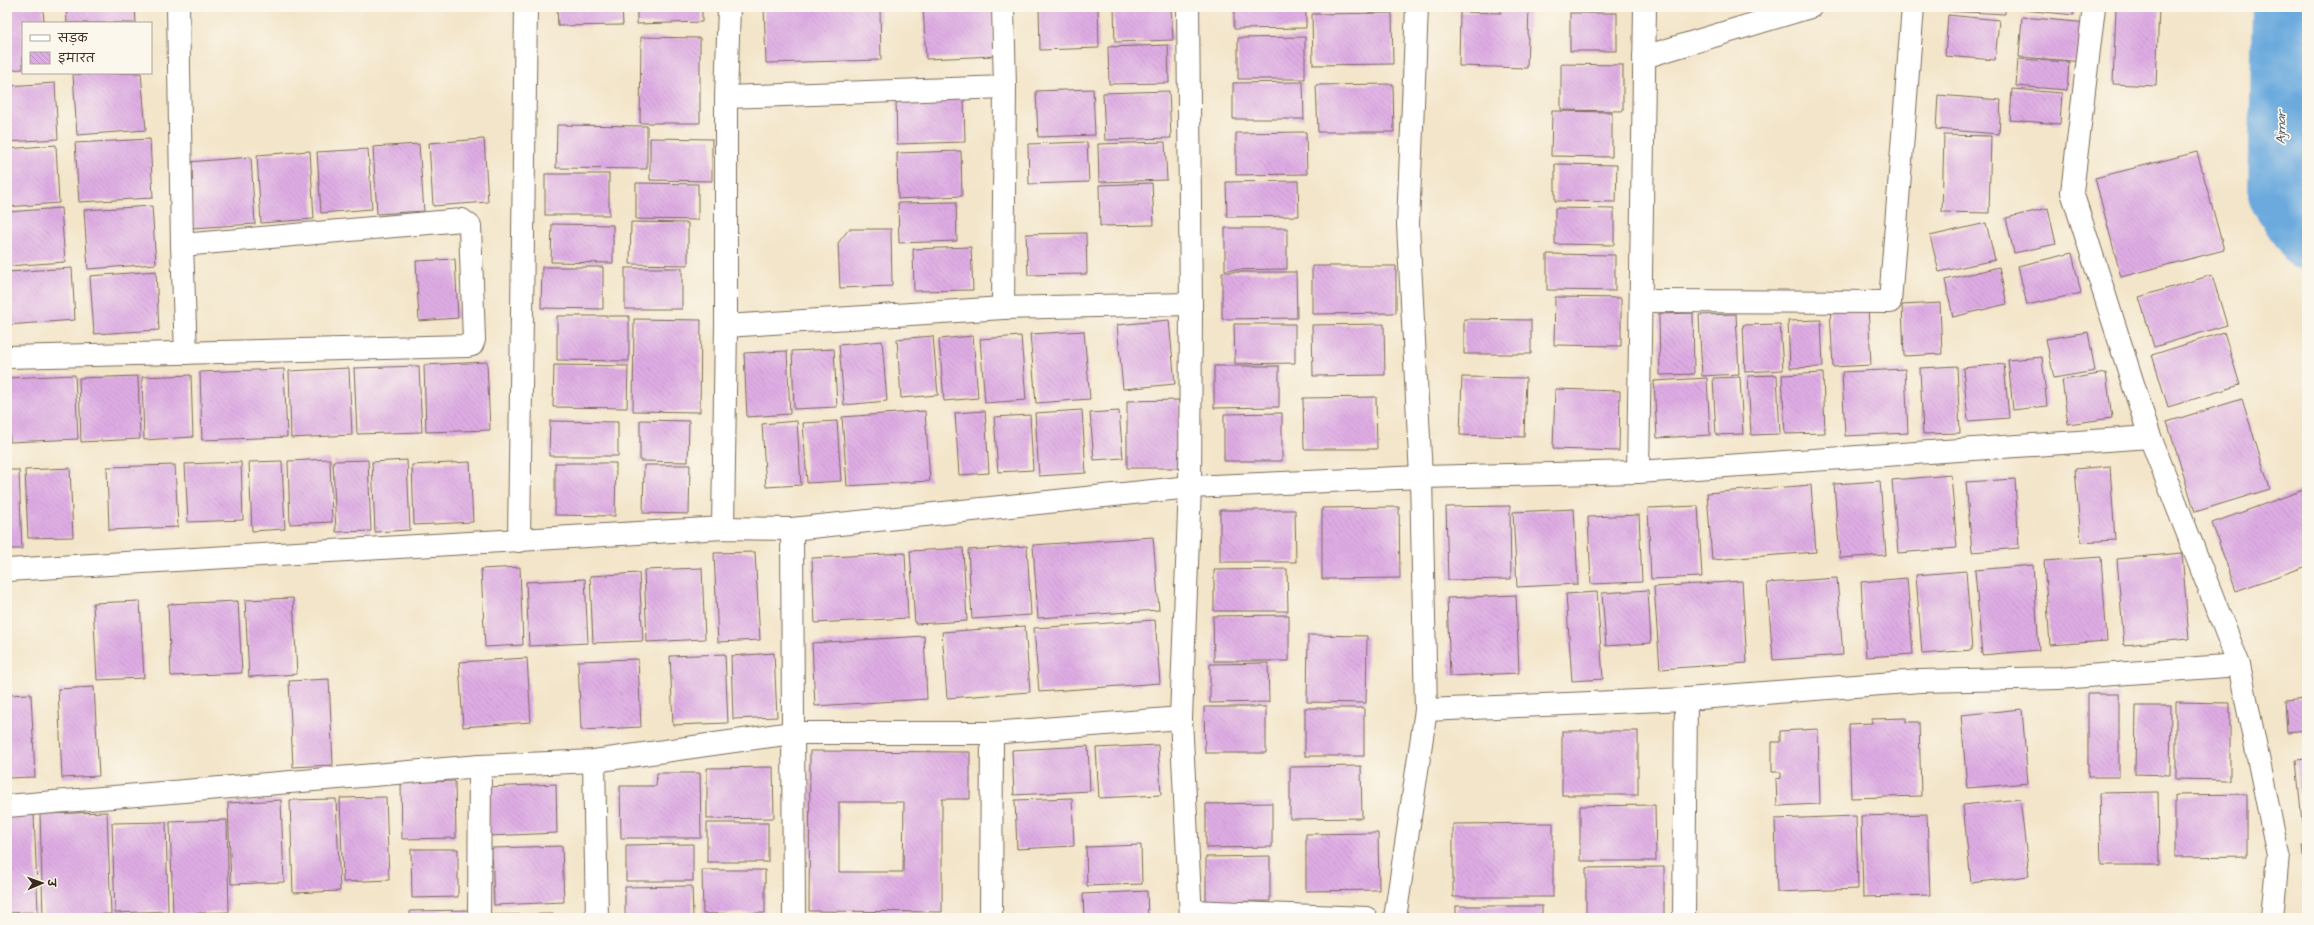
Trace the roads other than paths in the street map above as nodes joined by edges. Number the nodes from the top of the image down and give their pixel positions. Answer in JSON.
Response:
{"nodes":[{"id":1,"x":178,"y":7,"type":"edge"},
{"id":2,"x":526,"y":7,"type":"edge"},
{"id":3,"x":729,"y":7,"type":"edge"},
{"id":4,"x":1003,"y":7,"type":"edge"},
{"id":5,"x":1188,"y":7,"type":"edge"},
{"id":6,"x":1417,"y":7,"type":"edge"},
{"id":7,"x":1645,"y":7,"type":"edge"},
{"id":8,"x":1810,"y":7,"type":"edge"},
{"id":9,"x":1913,"y":7,"type":"edge"},
{"id":10,"x":2094,"y":7,"type":"edge"},
{"id":11,"x":1644,"y":57,"type":"junction"},
{"id":12,"x":1005,"y":87,"type":"junction"},
{"id":13,"x":726,"y":97,"type":"junction"},
{"id":14,"x":182,"y":245,"type":"junction"},
{"id":15,"x":1641,"y":301,"type":"junction"},
{"id":16,"x":1191,"y":304,"type":"junction"},
{"id":17,"x":1002,"y":308,"type":"junction"},
{"id":18,"x":726,"y":326,"type":"junction"},
{"id":19,"x":186,"y":353,"type":"junction"},
{"id":20,"x":7,"y":357,"type":"edge"},
{"id":21,"x":2150,"y":437,"type":"junction"},
{"id":22,"x":1638,"y":472,"type":"junction"},
{"id":23,"x":1421,"y":477,"type":"junction"},
{"id":24,"x":1190,"y":487,"type":"junction"},
{"id":25,"x":723,"y":528,"type":"junction"},
{"id":26,"x":792,"y":529,"type":"junction"},
{"id":27,"x":519,"y":541,"type":"junction"},
{"id":28,"x":7,"y":570,"type":"edge"},
{"id":29,"x":2239,"y":665,"type":"junction"},
{"id":30,"x":1686,"y":699,"type":"junction"},
{"id":31,"x":1426,"y":710,"type":"junction"},
{"id":32,"x":1181,"y":718,"type":"junction"},
{"id":33,"x":792,"y":733,"type":"junction"},
{"id":34,"x":992,"y":733,"type":"junction"},
{"id":35,"x":594,"y":761,"type":"junction"},
{"id":36,"x":480,"y":766,"type":"junction"},
{"id":37,"x":7,"y":806,"type":"edge"},
{"id":38,"x":1191,"y":914,"type":"edge"},
{"id":39,"x":479,"y":918,"type":"edge"},
{"id":40,"x":596,"y":918,"type":"edge"},
{"id":41,"x":794,"y":918,"type":"edge"},
{"id":42,"x":991,"y":918,"type":"edge"},
{"id":43,"x":1366,"y":918,"type":"edge"},
{"id":44,"x":1395,"y":918,"type":"edge"},
{"id":45,"x":1684,"y":918,"type":"edge"},
{"id":46,"x":2272,"y":918,"type":"edge"}],
"edges":[{"from":1,"to":14,"type":"street"},
{"from":2,"to":27,"type":"street"},
{"from":3,"to":13,"type":"street"},
{"from":4,"to":12,"type":"street"},
{"from":5,"to":16,"type":"street"},
{"from":6,"to":23,"type":"street"},
{"from":7,"to":11,"type":"street"},
{"from":8,"to":11,"type":"street"},
{"from":9,"to":15,"type":"street"},
{"from":10,"to":21,"type":"street"},
{"from":11,"to":15,"type":"street"},
{"from":12,"to":13,"type":"street"},
{"from":12,"to":17,"type":"street"},
{"from":13,"to":18,"type":"street"},
{"from":14,"to":19,"type":"street"},
{"from":14,"to":19,"type":"street"},
{"from":15,"to":22,"type":"street"},
{"from":16,"to":17,"type":"street"},
{"from":16,"to":24,"type":"street"},
{"from":17,"to":18,"type":"street"},
{"from":18,"to":25,"type":"street"},
{"from":19,"to":20,"type":"street"},
{"from":21,"to":22,"type":"street"},
{"from":21,"to":29,"type":"street"},
{"from":22,"to":23,"type":"street"},
{"from":23,"to":24,"type":"street"},
{"from":23,"to":31,"type":"street"},
{"from":24,"to":26,"type":"street"},
{"from":24,"to":32,"type":"street"},
{"from":25,"to":26,"type":"street"},
{"from":25,"to":27,"type":"street"},
{"from":26,"to":33,"type":"street"},
{"from":27,"to":28,"type":"street"},
{"from":29,"to":30,"type":"street"},
{"from":29,"to":46,"type":"street"},
{"from":30,"to":31,"type":"street"},
{"from":30,"to":45,"type":"street"},
{"from":31,"to":44,"type":"street"},
{"from":32,"to":34,"type":"street"},
{"from":32,"to":38,"type":"street"},
{"from":33,"to":34,"type":"street"},
{"from":33,"to":35,"type":"street"},
{"from":33,"to":41,"type":"street"},
{"from":34,"to":42,"type":"street"},
{"from":35,"to":36,"type":"street"},
{"from":35,"to":40,"type":"street"},
{"from":36,"to":37,"type":"street"},
{"from":36,"to":39,"type":"street"},
{"from":38,"to":43,"type":"street"}]}
